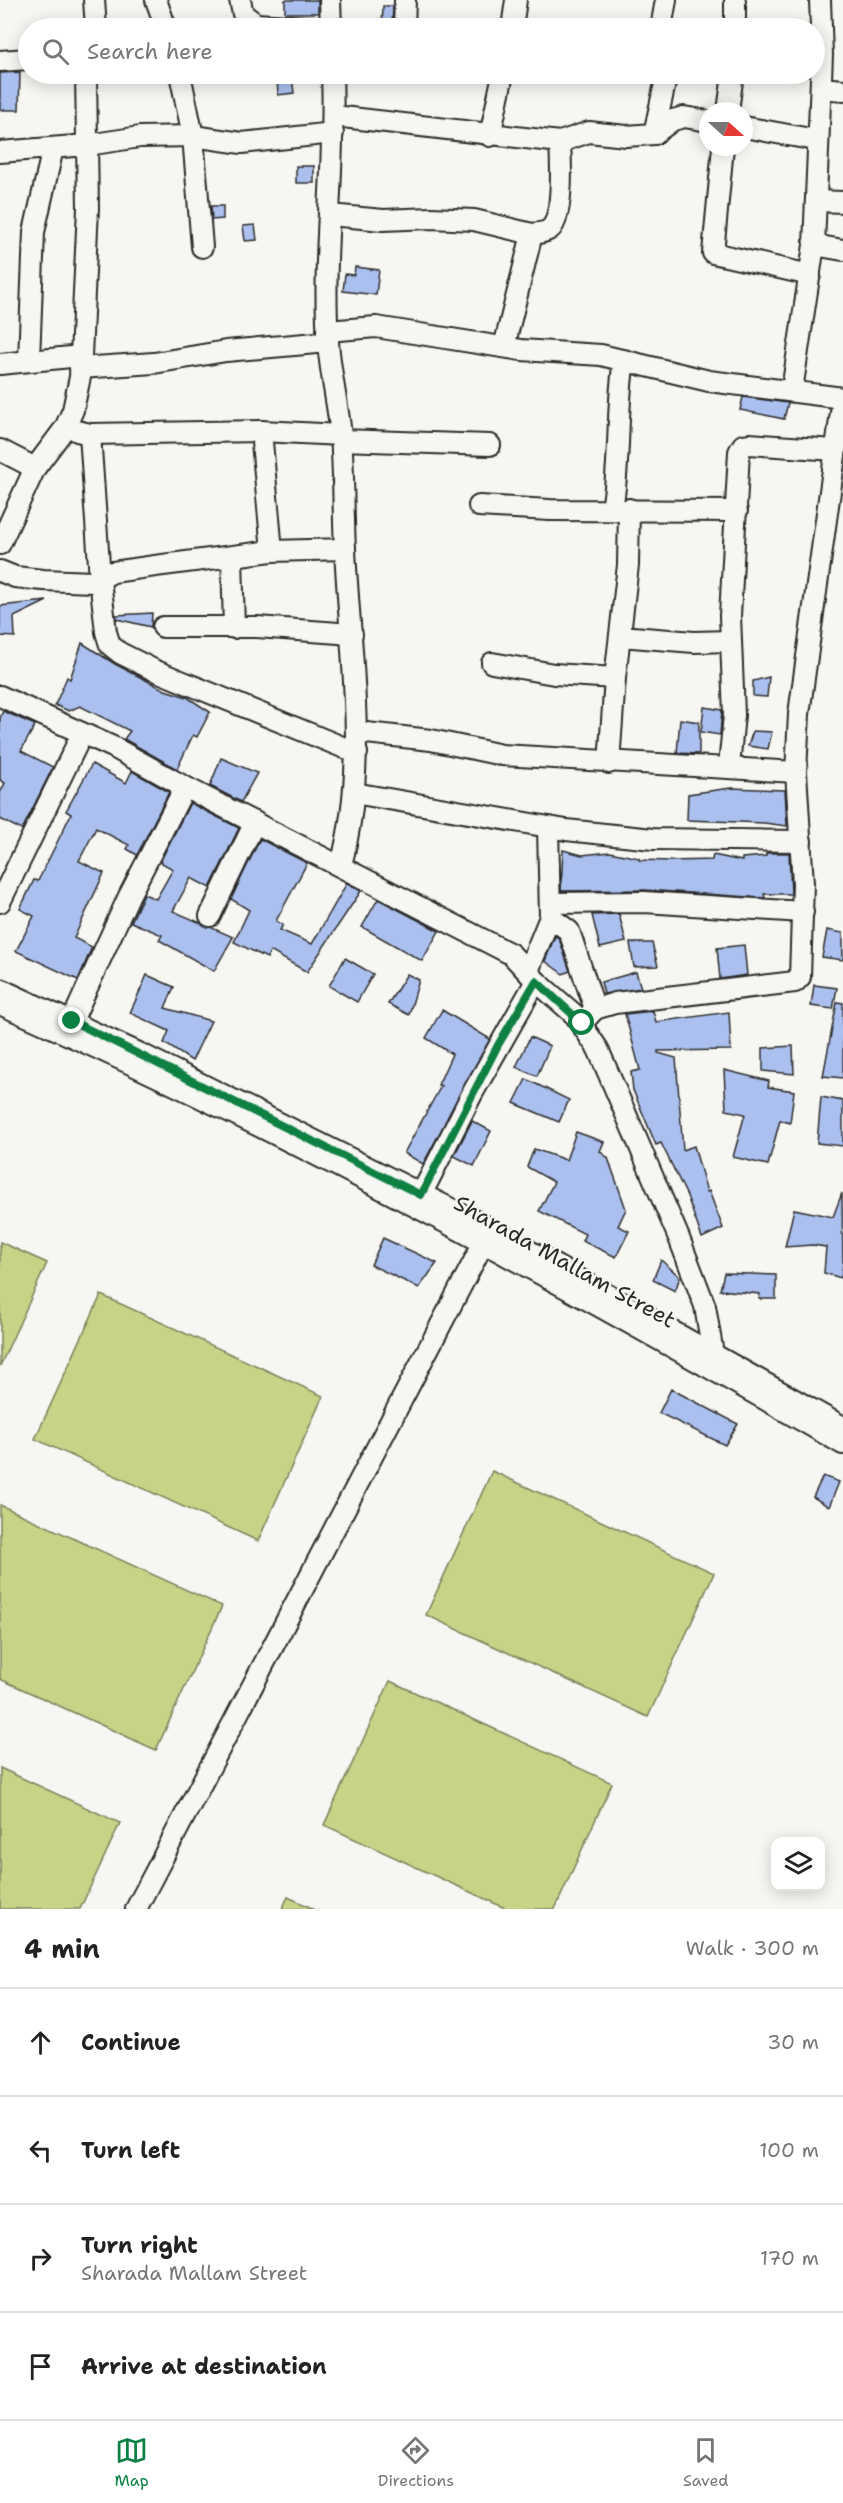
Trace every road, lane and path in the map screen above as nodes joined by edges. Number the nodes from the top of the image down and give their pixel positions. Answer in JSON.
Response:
{"nodes":[{"id":1,"x":94,"y":0,"type":"edge"},
{"id":2,"x":156,"y":0,"type":"edge"},
{"id":3,"x":240,"y":0,"type":"edge"},
{"id":4,"x":330,"y":0,"type":"edge"},
{"id":5,"x":405,"y":0,"type":"edge"},
{"id":6,"x":516,"y":0,"type":"edge"},
{"id":7,"x":666,"y":0,"type":"edge"},
{"id":8,"x":735,"y":0,"type":"edge"},
{"id":9,"x":820,"y":0,"type":"edge"},
{"id":10,"x":95,"y":18,"type":"edge"},
{"id":11,"x":162,"y":18,"type":"edge"},
{"id":12,"x":248,"y":18,"type":"edge"},
{"id":13,"x":331,"y":18,"type":"edge"},
{"id":14,"x":404,"y":18,"type":"edge"},
{"id":15,"x":513,"y":18,"type":"edge"},
{"id":16,"x":663,"y":18,"type":"edge"},
{"id":17,"x":735,"y":18,"type":"edge"},
{"id":18,"x":819,"y":18,"type":"edge"},
{"id":19,"x":18,"y":60,"type":"edge"},
{"id":20,"x":0,"y":61,"type":"edge"},
{"id":21,"x":86,"y":84,"type":"edge"},
{"id":22,"x":182,"y":84,"type":"edge"},
{"id":23,"x":332,"y":84,"type":"edge"},
{"id":24,"x":501,"y":84,"type":"edge"},
{"id":25,"x":665,"y":84,"type":"edge"},
{"id":26,"x":732,"y":84,"type":"edge"},
{"id":27,"x":821,"y":84,"type":"edge"},
{"id":28,"x":821,"y":88,"type":"junction"},
{"id":29,"x":843,"y":90,"type":"edge"},
{"id":30,"x":730,"y":102,"type":"edge"},
{"id":31,"x":699,"y":120,"type":"edge"},
{"id":32,"x":334,"y":124,"type":"junction"},
{"id":33,"x":753,"y":130,"type":"edge"},
{"id":34,"x":654,"y":134,"type":"junction"},
{"id":35,"x":193,"y":136,"type":"junction"},
{"id":36,"x":490,"y":136,"type":"junction"},
{"id":37,"x":816,"y":140,"type":"junction"},
{"id":38,"x":560,"y":142,"type":"junction"},
{"id":39,"x":87,"y":145,"type":"junction"},
{"id":40,"x":53,"y":148,"type":"junction"},
{"id":41,"x":0,"y":152,"type":"edge"},
{"id":42,"x":722,"y":156,"type":"edge"},
{"id":43,"x":816,"y":201,"type":"junction"},
{"id":44,"x":843,"y":202,"type":"edge"},
{"id":45,"x":330,"y":215,"type":"junction"},
{"id":46,"x":532,"y":234,"type":"junction"},
{"id":47,"x":814,"y":244,"type":"junction"},
{"id":48,"x":202,"y":247,"type":"dead end"},
{"id":49,"x":843,"y":250,"type":"edge"},
{"id":50,"x":810,"y":275,"type":"junction"},
{"id":51,"x":328,"y":337,"type":"junction"},
{"id":52,"x":504,"y":347,"type":"junction"},
{"id":53,"x":29,"y":360,"type":"junction"},
{"id":54,"x":624,"y":360,"type":"junction"},
{"id":55,"x":81,"y":362,"type":"junction"},
{"id":56,"x":0,"y":364,"type":"edge"},
{"id":57,"x":792,"y":390,"type":"junction"},
{"id":58,"x":843,"y":398,"type":"edge"},
{"id":59,"x":65,"y":428,"type":"junction"},
{"id":60,"x":261,"y":431,"type":"junction"},
{"id":61,"x":90,"y":434,"type":"junction"},
{"id":62,"x":341,"y":438,"type":"junction"},
{"id":63,"x":490,"y":446,"type":"dead end"},
{"id":64,"x":0,"y":450,"type":"edge"},
{"id":65,"x":835,"y":450,"type":"junction"},
{"id":66,"x":35,"y":468,"type":"junction"},
{"id":67,"x":479,"y":506,"type":"dead end"},
{"id":68,"x":620,"y":509,"type":"junction"},
{"id":69,"x":737,"y":511,"type":"junction"},
{"id":70,"x":0,"y":544,"type":"edge"},
{"id":71,"x":345,"y":549,"type":"junction"},
{"id":72,"x":272,"y":551,"type":"junction"},
{"id":73,"x":231,"y":557,"type":"junction"},
{"id":74,"x":0,"y":572,"type":"edge"},
{"id":75,"x":100,"y":579,"type":"junction"},
{"id":76,"x":163,"y":627,"type":"dead end"},
{"id":77,"x":234,"y":628,"type":"junction"},
{"id":78,"x":352,"y":634,"type":"junction"},
{"id":79,"x":620,"y":636,"type":"junction"},
{"id":80,"x":730,"y":641,"type":"junction"},
{"id":81,"x":492,"y":663,"type":"dead end"},
{"id":82,"x":615,"y":678,"type":"junction"},
{"id":83,"x":0,"y":696,"type":"edge"},
{"id":84,"x":357,"y":732,"type":"junction"},
{"id":85,"x":82,"y":734,"type":"junction"},
{"id":86,"x":357,"y":753,"type":"junction"},
{"id":87,"x":609,"y":763,"type":"junction"},
{"id":88,"x":729,"y":766,"type":"junction"},
{"id":89,"x":796,"y":772,"type":"junction"},
{"id":90,"x":185,"y":787,"type":"junction"},
{"id":91,"x":354,"y":793,"type":"junction"},
{"id":92,"x":255,"y":822,"type":"junction"},
{"id":93,"x":548,"y":827,"type":"junction"},
{"id":94,"x":801,"y":841,"type":"junction"},
{"id":95,"x":341,"y":865,"type":"junction"},
{"id":96,"x":0,"y":903,"type":"edge"},
{"id":97,"x":550,"y":910,"type":"junction"},
{"id":98,"x":803,"y":912,"type":"junction"},
{"id":99,"x":210,"y":916,"type":"dead end"},
{"id":100,"x":532,"y":976,"type":"junction"},
{"id":101,"x":0,"y":989,"type":"edge"},
{"id":102,"x":0,"y":1004,"type":"edge"},
{"id":103,"x":589,"y":1016,"type":"junction"},
{"id":104,"x":72,"y":1021,"type":"junction"},
{"id":105,"x":421,"y":1195,"type":"junction"},
{"id":106,"x":484,"y":1242,"type":"junction"},
{"id":107,"x":709,"y":1360,"type":"junction"},
{"id":108,"x":843,"y":1427,"type":"edge"},
{"id":109,"x":843,"y":1444,"type":"edge"},
{"id":110,"x":136,"y":1909,"type":"edge"}],
"edges":[{"from":1,"to":10,"type":"street"},
{"from":2,"to":11,"type":"street"},
{"from":3,"to":12,"type":"street"},
{"from":4,"to":13,"type":"street"},
{"from":5,"to":14,"type":"street"},
{"from":6,"to":15,"type":"street"},
{"from":7,"to":16,"type":"street"},
{"from":8,"to":17,"type":"street"},
{"from":9,"to":18,"type":"street"},
{"from":19,"to":20,"type":"street"},
{"from":21,"to":39,"type":"street"},
{"from":22,"to":35,"type":"street"},
{"from":23,"to":32,"type":"street"},
{"from":24,"to":36,"type":"street"},
{"from":25,"to":34,"type":"street"},
{"from":26,"to":30,"type":"street"},
{"from":27,"to":28,"type":"street"},
{"from":28,"to":29,"type":"street"},
{"from":28,"to":37,"type":"street"},
{"from":31,"to":34,"type":"street"},
{"from":32,"to":35,"type":"street"},
{"from":32,"to":36,"type":"street"},
{"from":32,"to":45,"type":"street"},
{"from":33,"to":37,"type":"street"},
{"from":34,"to":38,"type":"street"},
{"from":35,"to":39,"type":"street"},
{"from":35,"to":48,"type":"street"},
{"from":36,"to":38,"type":"street"},
{"from":37,"to":43,"type":"street"},
{"from":38,"to":46,"type":"street"},
{"from":39,"to":40,"type":"street"},
{"from":39,"to":55,"type":"street"},
{"from":40,"to":41,"type":"street"},
{"from":40,"to":53,"type":"street"},
{"from":42,"to":50,"type":"street"},
{"from":43,"to":44,"type":"street"},
{"from":43,"to":47,"type":"street"},
{"from":45,"to":46,"type":"street"},
{"from":45,"to":51,"type":"street"},
{"from":46,"to":52,"type":"street"},
{"from":47,"to":49,"type":"street"},
{"from":47,"to":50,"type":"street"},
{"from":50,"to":57,"type":"street"},
{"from":51,"to":52,"type":"street"},
{"from":51,"to":55,"type":"street"},
{"from":51,"to":62,"type":"street"},
{"from":52,"to":54,"type":"street"},
{"from":53,"to":55,"type":"street"},
{"from":53,"to":56,"type":"street"},
{"from":54,"to":57,"type":"street"},
{"from":54,"to":68,"type":"street"},
{"from":55,"to":59,"type":"street"},
{"from":57,"to":58,"type":"street"},
{"from":58,"to":65,"type":"street"},
{"from":59,"to":61,"type":"street"},
{"from":59,"to":66,"type":"street"},
{"from":60,"to":61,"type":"street"},
{"from":60,"to":62,"type":"street"},
{"from":60,"to":72,"type":"street"},
{"from":61,"to":75,"type":"street"},
{"from":62,"to":63,"type":"street"},
{"from":62,"to":71,"type":"street"},
{"from":64,"to":66,"type":"street"},
{"from":65,"to":69,"type":"street"},
{"from":65,"to":89,"type":"street"},
{"from":66,"to":70,"type":"street"},
{"from":67,"to":68,"type":"street"},
{"from":68,"to":69,"type":"street"},
{"from":68,"to":79,"type":"street"},
{"from":69,"to":80,"type":"street"},
{"from":71,"to":72,"type":"street"},
{"from":71,"to":78,"type":"street"},
{"from":72,"to":73,"type":"street"},
{"from":73,"to":75,"type":"street"},
{"from":73,"to":77,"type":"street"},
{"from":74,"to":75,"type":"street"},
{"from":75,"to":86,"type":"street"},
{"from":76,"to":77,"type":"street"},
{"from":77,"to":78,"type":"street"},
{"from":78,"to":84,"type":"street"},
{"from":79,"to":80,"type":"street"},
{"from":79,"to":82,"type":"street"},
{"from":80,"to":88,"type":"street"},
{"from":81,"to":82,"type":"street"},
{"from":82,"to":87,"type":"street"},
{"from":83,"to":85,"type":"street"},
{"from":84,"to":86,"type":"street"},
{"from":84,"to":87,"type":"street"},
{"from":85,"to":90,"type":"street"},
{"from":85,"to":96,"type":"street"},
{"from":86,"to":91,"type":"street"},
{"from":87,"to":88,"type":"street"},
{"from":88,"to":89,"type":"street"},
{"from":89,"to":94,"type":"street"},
{"from":90,"to":92,"type":"street"},
{"from":90,"to":104,"type":"street"},
{"from":91,"to":93,"type":"street"},
{"from":91,"to":95,"type":"street"},
{"from":92,"to":95,"type":"street"},
{"from":92,"to":99,"type":"street"},
{"from":93,"to":94,"type":"street"},
{"from":93,"to":97,"type":"street"},
{"from":94,"to":98,"type":"street"},
{"from":95,"to":100,"type":"street"},
{"from":97,"to":98,"type":"street"},
{"from":97,"to":100,"type":"street"},
{"from":97,"to":103,"type":"street"},
{"from":98,"to":103,"type":"street"},
{"from":100,"to":103,"type":"street"},
{"from":100,"to":105,"type":"street"},
{"from":101,"to":104,"type":"street","name":"Sharada Mallam Street"},
{"from":102,"to":106,"type":"street","name":"Sharada Mallam Street"},
{"from":103,"to":107,"type":"street"},
{"from":104,"to":105,"type":"street","name":"Sharada Mallam Street"},
{"from":105,"to":107,"type":"street","name":"Sharada Mallam Street"},
{"from":106,"to":107,"type":"street","name":"Sharada Mallam Street"},
{"from":106,"to":110,"type":"street"},
{"from":107,"to":108,"type":"street","name":"Sharada Mallam Street"},
{"from":107,"to":109,"type":"street","name":"Sharada Mallam Street"}]}
